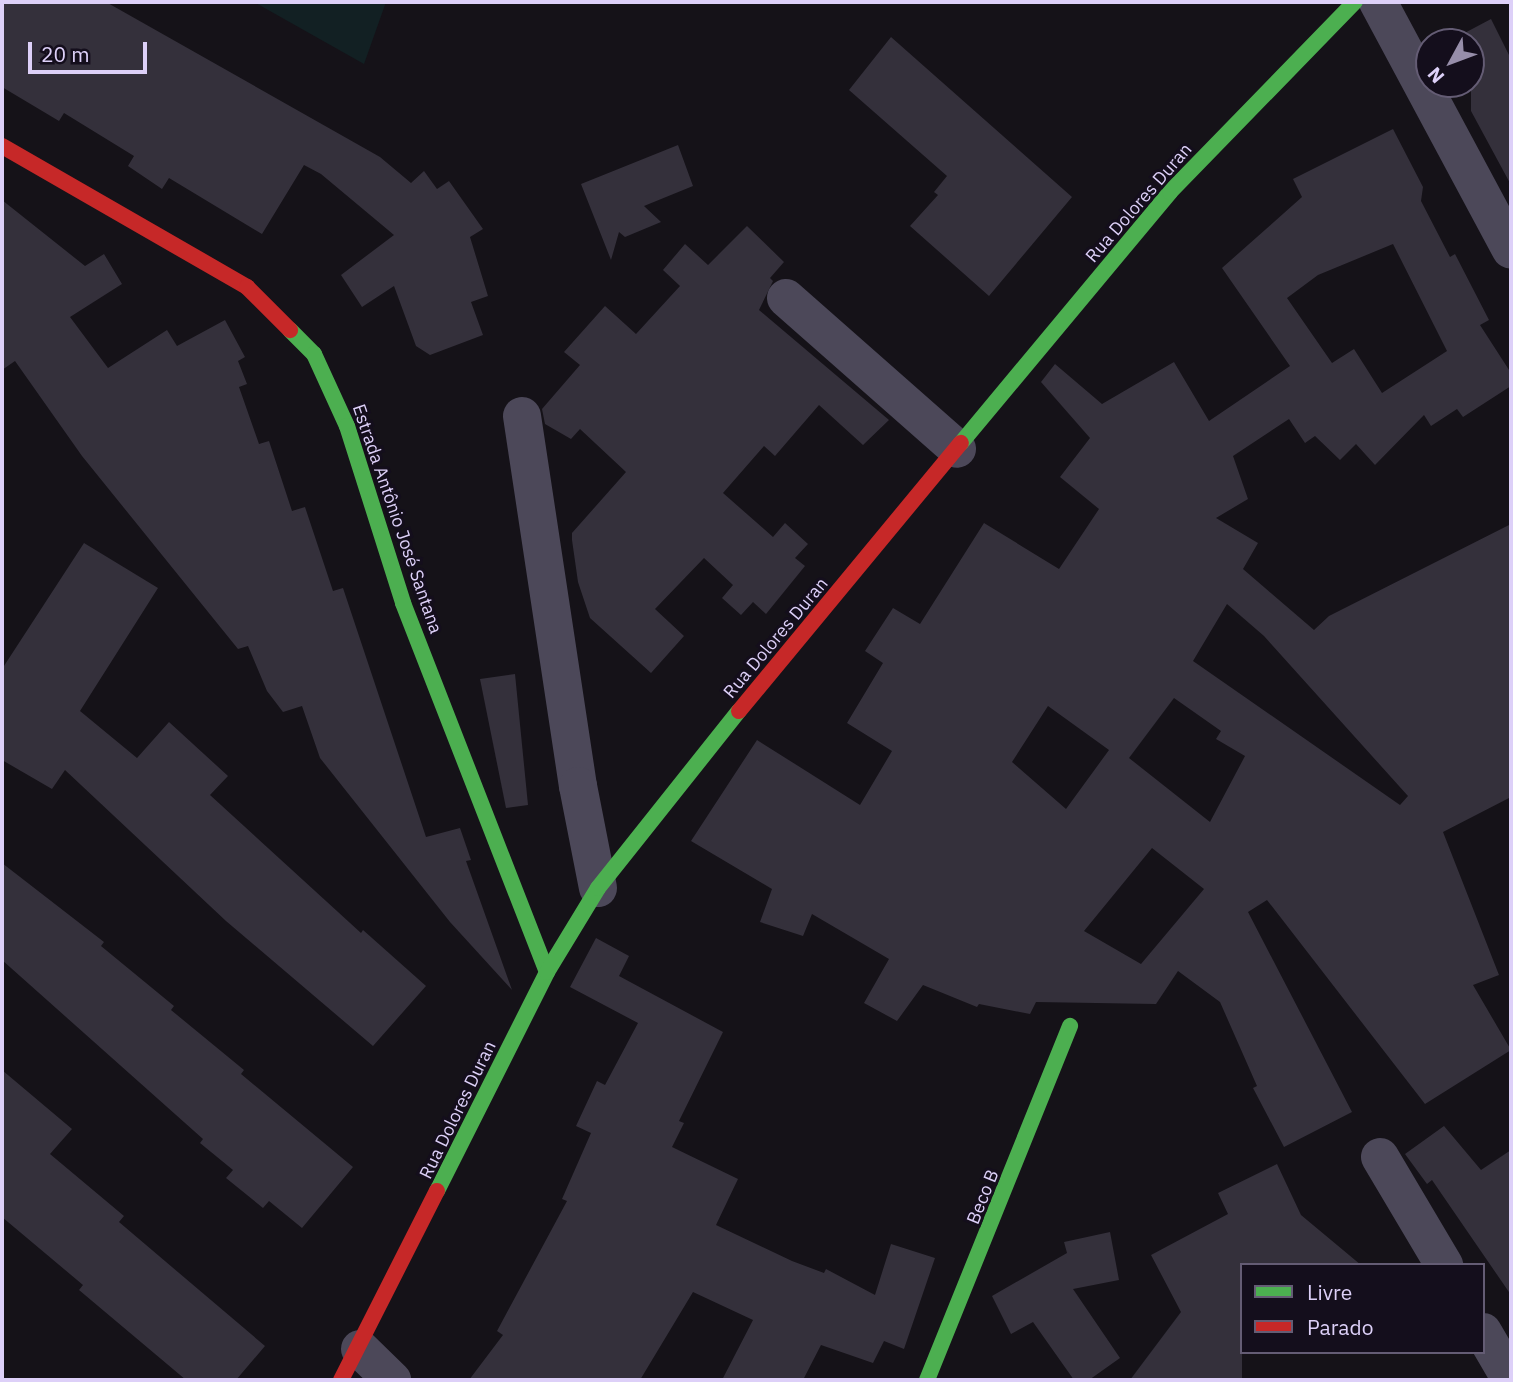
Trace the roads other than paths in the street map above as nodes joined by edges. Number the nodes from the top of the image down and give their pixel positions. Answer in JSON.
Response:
{"nodes":[{"id":1,"x":1355,"y":2,"type":"edge"},
{"id":2,"x":1378,"y":2,"type":"edge"},
{"id":3,"x":2,"y":146,"type":"edge"},
{"id":4,"x":1511,"y":250,"type":"edge"},
{"id":5,"x":786,"y":298,"type":"dead end"},
{"id":6,"x":522,"y":416,"type":"dead end"},
{"id":7,"x":957,"y":449,"type":"junction"},
{"id":8,"x":598,"y":888,"type":"junction"},
{"id":9,"x":547,"y":972,"type":"junction"},
{"id":10,"x":1070,"y":1026,"type":"dead end"},
{"id":11,"x":1380,"y":1157,"type":"dead end"},
{"id":12,"x":1443,"y":1263,"type":"edge"},
{"id":13,"x":1485,"y":1335,"type":"edge"},
{"id":14,"x":350,"y":1365,"type":"edge"},
{"id":15,"x":392,"y":1380,"type":"edge"},
{"id":16,"x":927,"y":1380,"type":"edge"},
{"id":17,"x":1511,"y":1380,"type":"edge"}],
"edges":[{"from":1,"to":7,"type":"street","name":"Rua Dolores Duran"},
{"from":2,"to":4,"type":"street"},
{"from":3,"to":9,"type":"street","name":"Estrada Antônio José Santana"},
{"from":5,"to":7,"type":"street"},
{"from":6,"to":8,"type":"street"},
{"from":7,"to":8,"type":"street","name":"Rua Dolores Duran"},
{"from":8,"to":9,"type":"street","name":"Rua Dolores Duran"},
{"from":9,"to":14,"type":"street","name":"Rua Dolores Duran"},
{"from":10,"to":16,"type":"street","name":"Beco B"},
{"from":11,"to":12,"type":"street"},
{"from":13,"to":17,"type":"street"},
{"from":14,"to":15,"type":"street"}]}
